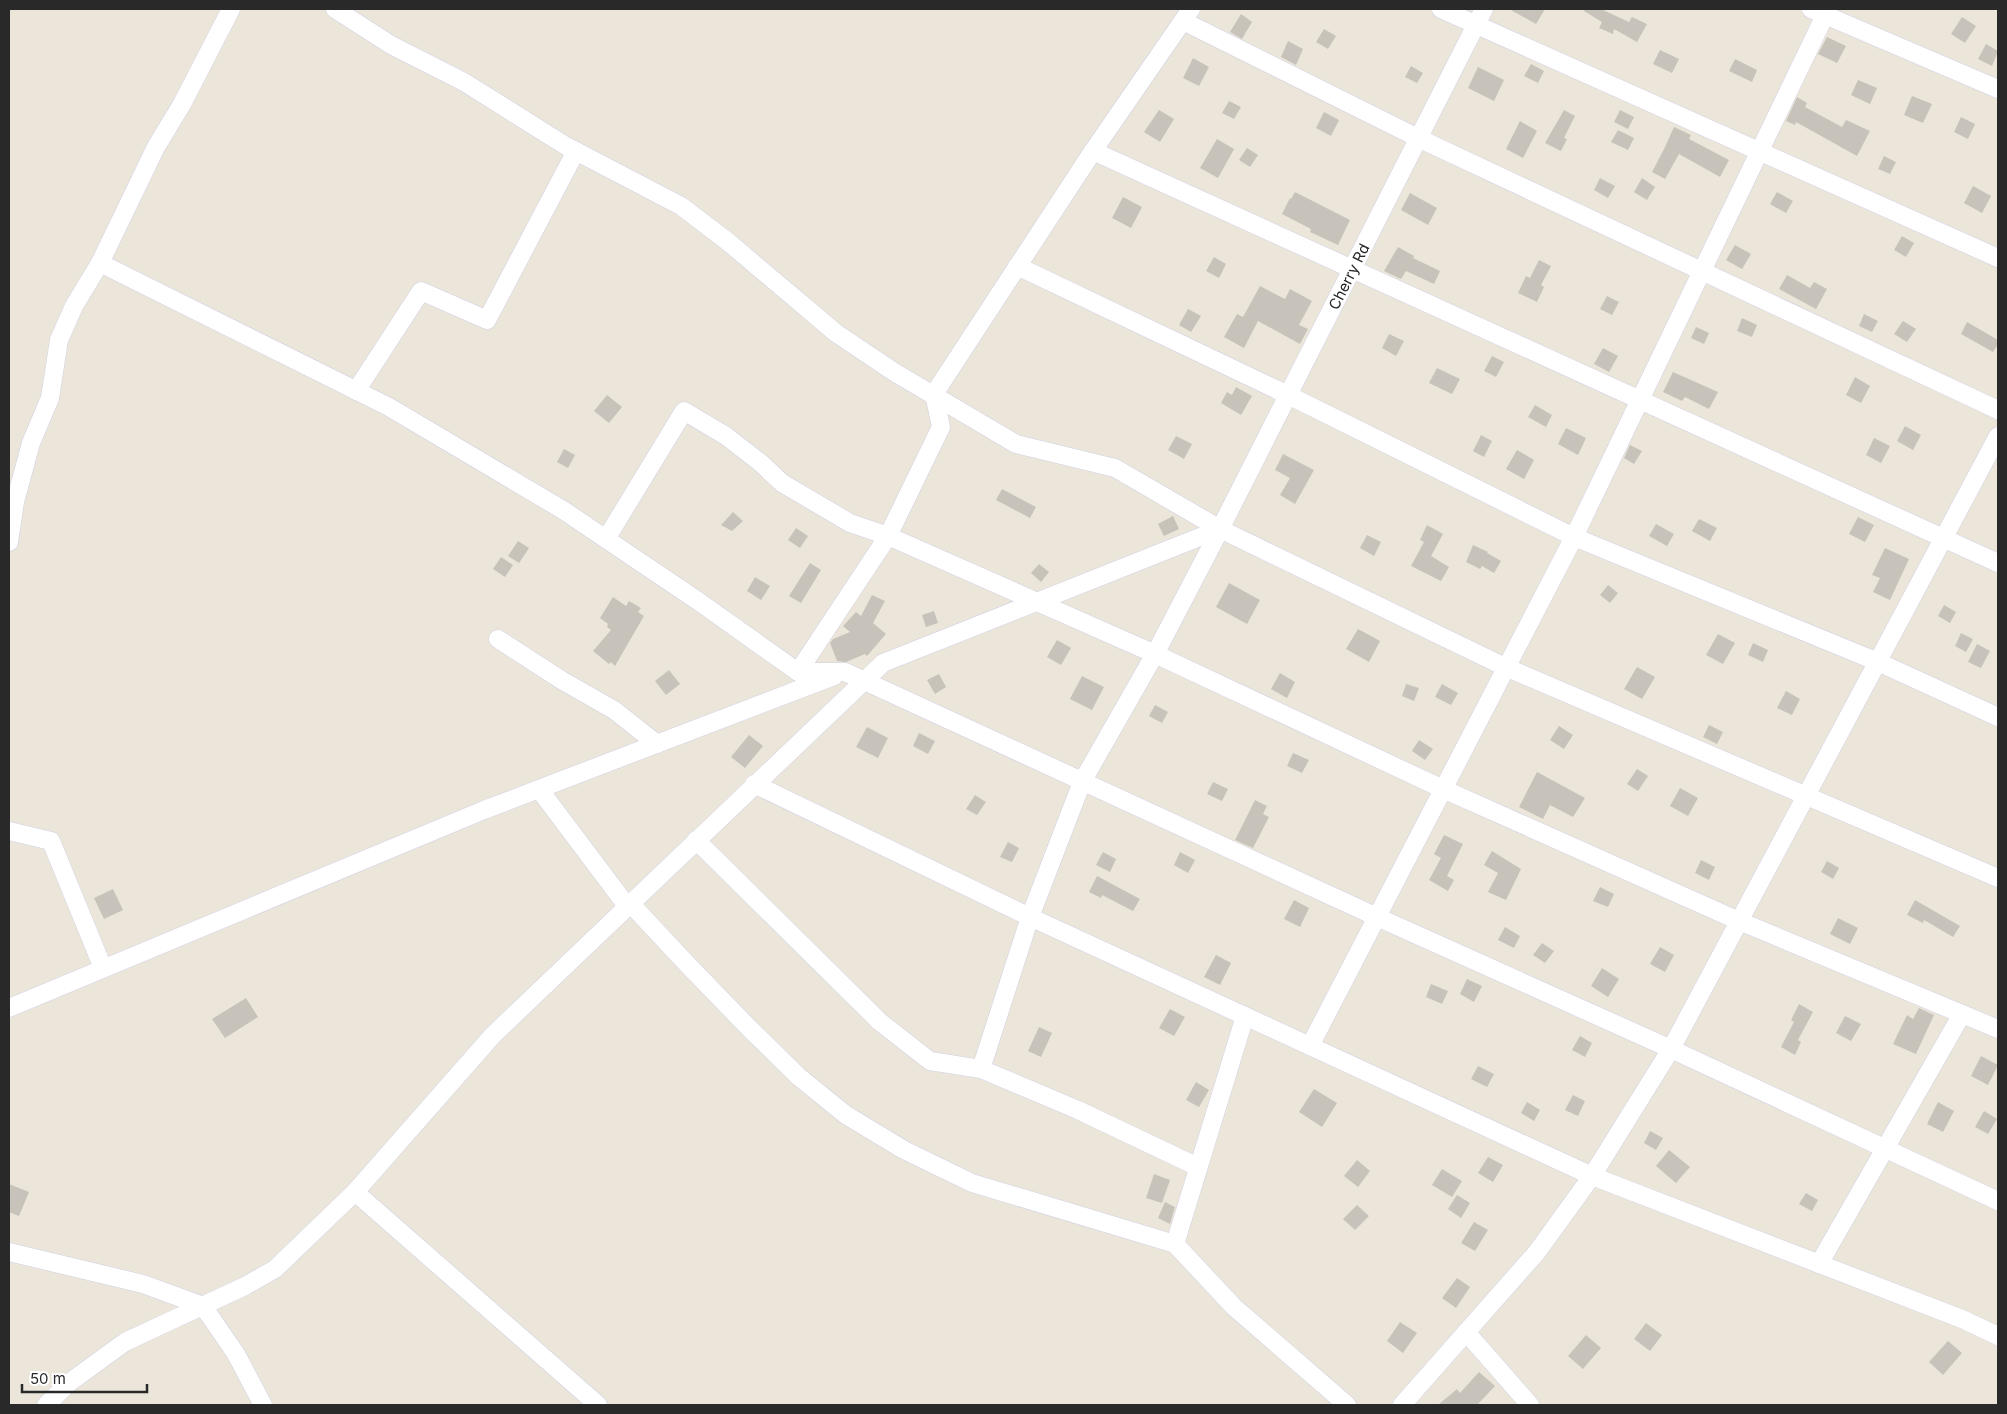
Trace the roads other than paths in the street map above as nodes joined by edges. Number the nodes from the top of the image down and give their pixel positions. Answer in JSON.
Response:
{"nodes":[{"id":1,"x":231,"y":9,"type":"edge"},
{"id":2,"x":335,"y":9,"type":"edge"},
{"id":3,"x":1441,"y":9,"type":"edge"},
{"id":4,"x":1484,"y":9,"type":"edge"},
{"id":5,"x":1821,"y":11,"type":"edge"},
{"id":6,"x":1187,"y":15,"type":"edge"},
{"id":7,"x":1476,"y":25,"type":"junction"},
{"id":8,"x":1998,"y":89,"type":"edge"},
{"id":9,"x":1418,"y":138,"type":"junction"},
{"id":10,"x":1093,"y":150,"type":"junction"},
{"id":11,"x":576,"y":151,"type":"junction"},
{"id":12,"x":1759,"y":152,"type":"junction"},
{"id":13,"x":1998,"y":258,"type":"edge"},
{"id":14,"x":100,"y":263,"type":"junction"},
{"id":15,"x":1017,"y":266,"type":"junction"},
{"id":16,"x":1353,"y":268,"type":"junction"},
{"id":17,"x":1701,"y":271,"type":"junction"},
{"id":18,"x":356,"y":391,"type":"junction"},
{"id":19,"x":934,"y":394,"type":"junction"},
{"id":20,"x":1288,"y":395,"type":"junction"},
{"id":21,"x":1639,"y":400,"type":"junction"},
{"id":22,"x":1998,"y":410,"type":"edge"},
{"id":23,"x":1998,"y":436,"type":"edge"},
{"id":24,"x":888,"y":536,"type":"junction"},
{"id":25,"x":1217,"y":536,"type":"junction"},
{"id":26,"x":1574,"y":537,"type":"junction"},
{"id":27,"x":1943,"y":538,"type":"junction"},
{"id":28,"x":606,"y":539,"type":"junction"},
{"id":29,"x":9,"y":542,"type":"edge"},
{"id":30,"x":1998,"y":563,"type":"edge"},
{"id":31,"x":1035,"y":601,"type":"junction"},
{"id":32,"x":498,"y":639,"type":"dead end"},
{"id":33,"x":1155,"y":654,"type":"junction"},
{"id":34,"x":1878,"y":662,"type":"junction"},
{"id":35,"x":883,"y":663,"type":"junction"},
{"id":36,"x":1506,"y":668,"type":"junction"},
{"id":37,"x":798,"y":672,"type":"junction"},
{"id":38,"x":845,"y":672,"type":"junction"},
{"id":39,"x":863,"y":681,"type":"junction"},
{"id":40,"x":1998,"y":717,"type":"edge"},
{"id":41,"x":656,"y":744,"type":"junction"},
{"id":42,"x":1082,"y":782,"type":"junction"},
{"id":43,"x":754,"y":784,"type":"junction"},
{"id":44,"x":1444,"y":788,"type":"junction"},
{"id":45,"x":539,"y":789,"type":"junction"},
{"id":46,"x":1806,"y":796,"type":"junction"},
{"id":47,"x":9,"y":831,"type":"edge"},
{"id":48,"x":696,"y":840,"type":"junction"},
{"id":49,"x":1998,"y":878,"type":"edge"},
{"id":50,"x":629,"y":905,"type":"junction"},
{"id":51,"x":1030,"y":917,"type":"junction"},
{"id":52,"x":1377,"y":917,"type":"junction"},
{"id":53,"x":1739,"y":921,"type":"junction"},
{"id":54,"x":103,"y":968,"type":"junction"},
{"id":55,"x":9,"y":1008,"type":"edge"},
{"id":56,"x":1962,"y":1014,"type":"junction"},
{"id":57,"x":1245,"y":1016,"type":"junction"},
{"id":58,"x":1997,"y":1026,"type":"edge"},
{"id":59,"x":1310,"y":1046,"type":"junction"},
{"id":60,"x":1671,"y":1049,"type":"junction"},
{"id":61,"x":981,"y":1069,"type":"junction"},
{"id":62,"x":1885,"y":1148,"type":"junction"},
{"id":63,"x":1198,"y":1167,"type":"junction"},
{"id":64,"x":1592,"y":1176,"type":"junction"},
{"id":65,"x":356,"y":1192,"type":"junction"},
{"id":66,"x":1998,"y":1201,"type":"edge"},
{"id":67,"x":1175,"y":1244,"type":"junction"},
{"id":68,"x":9,"y":1252,"type":"edge"},
{"id":69,"x":1819,"y":1264,"type":"junction"},
{"id":70,"x":203,"y":1306,"type":"junction"},
{"id":71,"x":1466,"y":1332,"type":"junction"},
{"id":72,"x":1998,"y":1336,"type":"edge"},
{"id":73,"x":46,"y":1405,"type":"edge"},
{"id":74,"x":263,"y":1405,"type":"edge"},
{"id":75,"x":598,"y":1405,"type":"edge"},
{"id":76,"x":1347,"y":1405,"type":"edge"},
{"id":77,"x":1402,"y":1405,"type":"edge"},
{"id":78,"x":1530,"y":1405,"type":"edge"}],
"edges":[{"from":1,"to":14,"type":"street"},
{"from":2,"to":11,"type":"street"},
{"from":3,"to":7,"type":"street"},
{"from":4,"to":7,"type":"street","name":"Cherry Rd"},
{"from":5,"to":8,"type":"street"},
{"from":5,"to":12,"type":"street"},
{"from":6,"to":9,"type":"street"},
{"from":6,"to":10,"type":"street"},
{"from":7,"to":9,"type":"street","name":"Cherry Rd"},
{"from":7,"to":12,"type":"street"},
{"from":9,"to":16,"type":"street","name":"Cherry Rd"},
{"from":9,"to":17,"type":"street"},
{"from":10,"to":15,"type":"street"},
{"from":10,"to":16,"type":"street"},
{"from":11,"to":18,"type":"street"},
{"from":11,"to":19,"type":"street"},
{"from":12,"to":13,"type":"street"},
{"from":12,"to":17,"type":"street"},
{"from":14,"to":18,"type":"street"},
{"from":14,"to":29,"type":"street"},
{"from":15,"to":19,"type":"street"},
{"from":15,"to":20,"type":"street"},
{"from":16,"to":20,"type":"street","name":"Cherry Rd"},
{"from":16,"to":21,"type":"street"},
{"from":17,"to":21,"type":"street"},
{"from":17,"to":22,"type":"street"},
{"from":18,"to":28,"type":"street"},
{"from":19,"to":24,"type":"street"},
{"from":19,"to":25,"type":"street"},
{"from":20,"to":25,"type":"street","name":"Cherry Rd"},
{"from":20,"to":26,"type":"street"},
{"from":21,"to":26,"type":"street"},
{"from":21,"to":27,"type":"street"},
{"from":23,"to":27,"type":"street"},
{"from":24,"to":28,"type":"street"},
{"from":24,"to":31,"type":"street"},
{"from":24,"to":37,"type":"street"},
{"from":25,"to":31,"type":"street"},
{"from":25,"to":33,"type":"street","name":"Cherry Rd"},
{"from":25,"to":36,"type":"street"},
{"from":26,"to":34,"type":"street"},
{"from":26,"to":36,"type":"street"},
{"from":27,"to":30,"type":"street"},
{"from":27,"to":34,"type":"street"},
{"from":28,"to":37,"type":"street"},
{"from":31,"to":33,"type":"street"},
{"from":31,"to":35,"type":"street"},
{"from":32,"to":41,"type":"street"},
{"from":33,"to":42,"type":"street","name":"Cherry Rd"},
{"from":33,"to":44,"type":"street"},
{"from":34,"to":40,"type":"street"},
{"from":34,"to":46,"type":"street"},
{"from":35,"to":38,"type":"street"},
{"from":35,"to":39,"type":"street"},
{"from":36,"to":44,"type":"street"},
{"from":36,"to":46,"type":"street"},
{"from":37,"to":38,"type":"street"},
{"from":38,"to":39,"type":"street"},
{"from":38,"to":41,"type":"street"},
{"from":39,"to":42,"type":"street"},
{"from":39,"to":43,"type":"street"},
{"from":41,"to":45,"type":"street"},
{"from":42,"to":51,"type":"street","name":"Cherry Rd"},
{"from":42,"to":52,"type":"street"},
{"from":43,"to":48,"type":"street"},
{"from":43,"to":51,"type":"street"},
{"from":44,"to":52,"type":"street"},
{"from":44,"to":53,"type":"street"},
{"from":45,"to":50,"type":"street"},
{"from":45,"to":54,"type":"street"},
{"from":46,"to":49,"type":"street"},
{"from":46,"to":53,"type":"street"},
{"from":47,"to":54,"type":"street"},
{"from":48,"to":50,"type":"street"},
{"from":48,"to":61,"type":"street"},
{"from":50,"to":65,"type":"street"},
{"from":50,"to":67,"type":"street"},
{"from":51,"to":57,"type":"street"},
{"from":51,"to":61,"type":"street","name":"Cherry Rd"},
{"from":52,"to":59,"type":"street"},
{"from":52,"to":60,"type":"street"},
{"from":53,"to":56,"type":"street"},
{"from":53,"to":60,"type":"street"},
{"from":54,"to":55,"type":"street"},
{"from":56,"to":58,"type":"street"},
{"from":56,"to":62,"type":"street"},
{"from":57,"to":59,"type":"street"},
{"from":57,"to":63,"type":"street"},
{"from":59,"to":64,"type":"street"},
{"from":60,"to":62,"type":"street"},
{"from":60,"to":64,"type":"street"},
{"from":61,"to":63,"type":"street"},
{"from":62,"to":66,"type":"street"},
{"from":62,"to":69,"type":"street"},
{"from":63,"to":67,"type":"street"},
{"from":64,"to":69,"type":"street"},
{"from":64,"to":71,"type":"street"},
{"from":65,"to":70,"type":"street"},
{"from":65,"to":75,"type":"street"},
{"from":67,"to":76,"type":"street"},
{"from":68,"to":70,"type":"street"},
{"from":69,"to":72,"type":"street"},
{"from":70,"to":73,"type":"street"},
{"from":70,"to":74,"type":"street"},
{"from":71,"to":77,"type":"street"},
{"from":71,"to":78,"type":"street"}]}
